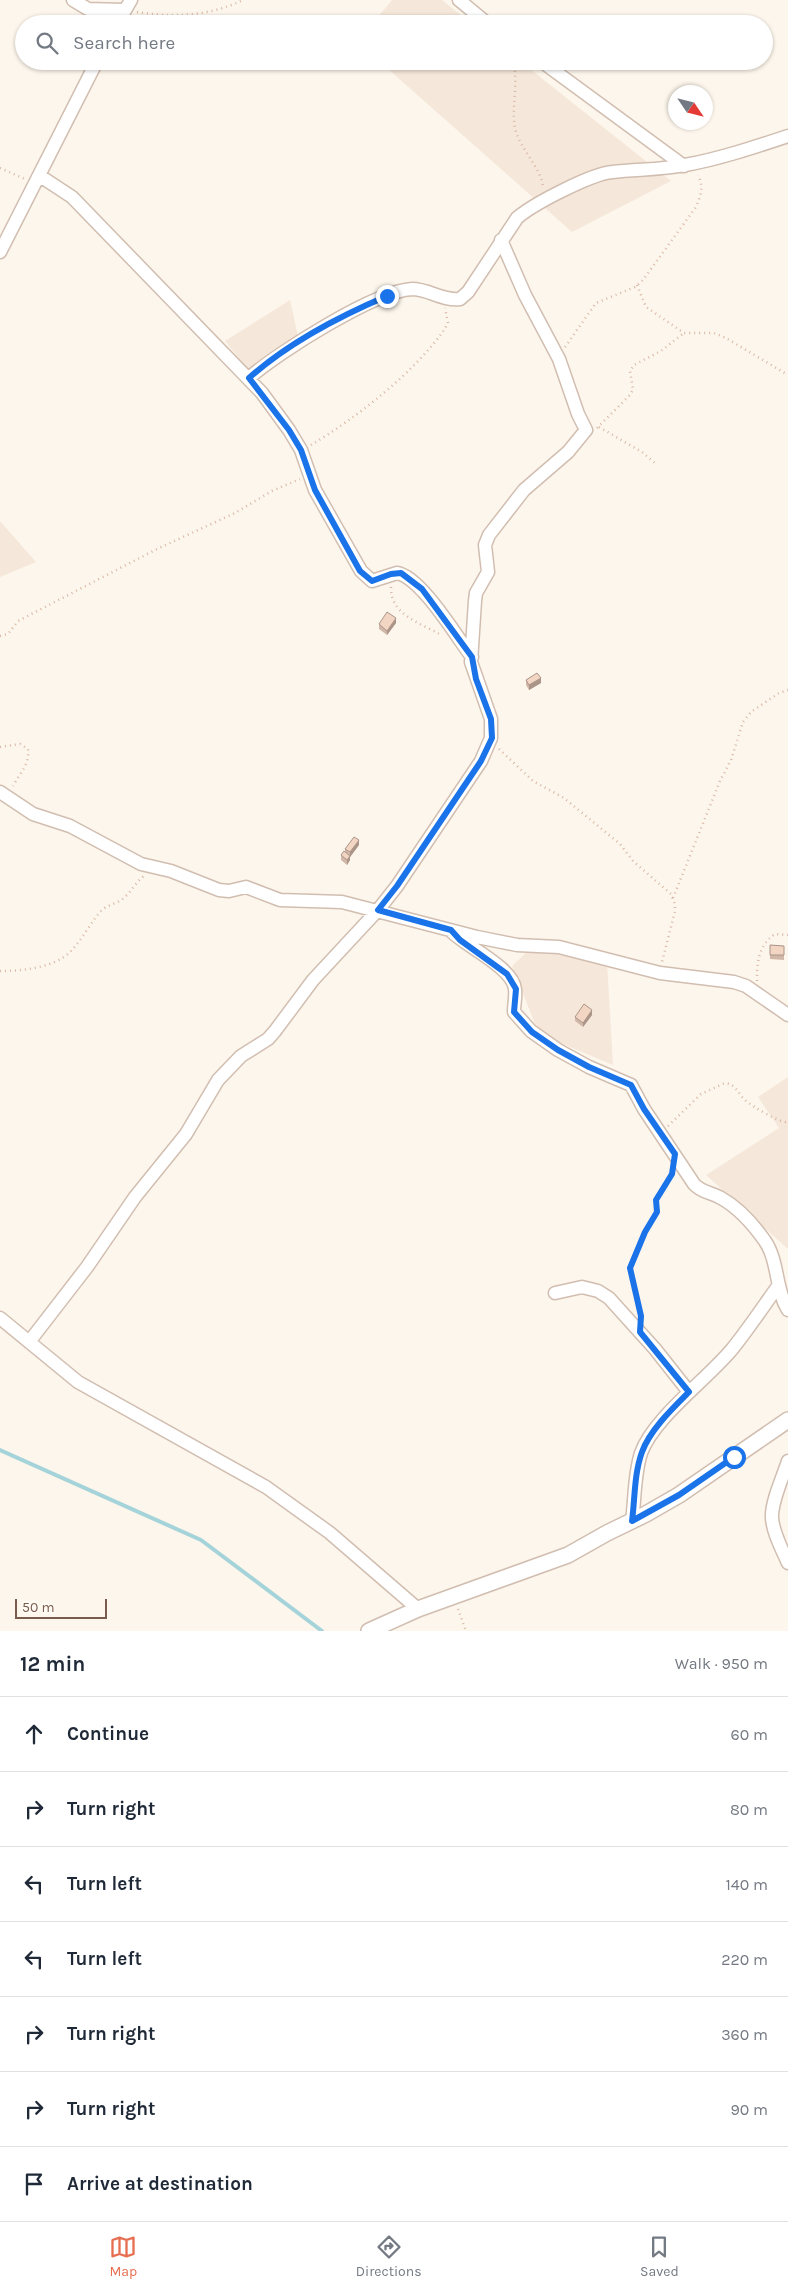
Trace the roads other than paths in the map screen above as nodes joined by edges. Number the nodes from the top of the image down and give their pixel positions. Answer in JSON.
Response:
{"nodes":[{"id":1,"x":73,"y":0,"type":"edge"},
{"id":2,"x":459,"y":0,"type":"edge"},
{"id":3,"x":127,"y":5,"type":"edge"},
{"id":4,"x":477,"y":15,"type":"edge"},
{"id":5,"x":92,"y":70,"type":"edge"},
{"id":6,"x":554,"y":70,"type":"edge"},
{"id":7,"x":788,"y":136,"type":"edge"},
{"id":8,"x":687,"y":165,"type":"junction"},
{"id":9,"x":37,"y":180,"type":"junction"},
{"id":10,"x":501,"y":240,"type":"junction"},
{"id":11,"x":0,"y":252,"type":"edge"},
{"id":12,"x":249,"y":378,"type":"junction"},
{"id":13,"x":472,"y":657,"type":"junction"},
{"id":14,"x":3,"y":794,"type":"edge"},
{"id":15,"x":378,"y":910,"type":"junction"},
{"id":16,"x":451,"y":930,"type":"junction"},
{"id":17,"x":788,"y":1015,"type":"edge"},
{"id":18,"x":778,"y":1286,"type":"junction"},
{"id":19,"x":554,"y":1293,"type":"dead end"},
{"id":20,"x":788,"y":1310,"type":"edge"},
{"id":21,"x":0,"y":1318,"type":"edge"},
{"id":22,"x":29,"y":1342,"type":"junction"},
{"id":23,"x":689,"y":1392,"type":"junction"},
{"id":24,"x":788,"y":1420,"type":"edge"},
{"id":25,"x":788,"y":1461,"type":"edge"},
{"id":26,"x":632,"y":1521,"type":"junction"},
{"id":27,"x":788,"y":1563,"type":"edge"},
{"id":28,"x":418,"y":1610,"type":"junction"},
{"id":29,"x":374,"y":1628,"type":"edge"}],
"edges":[{"from":1,"to":3,"type":"street"},
{"from":2,"to":4,"type":"street"},
{"from":5,"to":9,"type":"street"},
{"from":6,"to":8,"type":"street"},
{"from":7,"to":8,"type":"street"},
{"from":8,"to":10,"type":"street"},
{"from":9,"to":11,"type":"street"},
{"from":9,"to":12,"type":"street"},
{"from":10,"to":12,"type":"street"},
{"from":10,"to":13,"type":"street"},
{"from":12,"to":13,"type":"street"},
{"from":13,"to":15,"type":"street"},
{"from":14,"to":15,"type":"street"},
{"from":15,"to":16,"type":"street"},
{"from":15,"to":22,"type":"street"},
{"from":16,"to":17,"type":"street"},
{"from":16,"to":18,"type":"street"},
{"from":18,"to":20,"type":"street"},
{"from":18,"to":23,"type":"street"},
{"from":19,"to":23,"type":"street"},
{"from":21,"to":22,"type":"street"},
{"from":22,"to":28,"type":"street"},
{"from":23,"to":26,"type":"street"},
{"from":24,"to":26,"type":"street"},
{"from":25,"to":27,"type":"street"},
{"from":26,"to":28,"type":"street"},
{"from":28,"to":29,"type":"street"}]}
